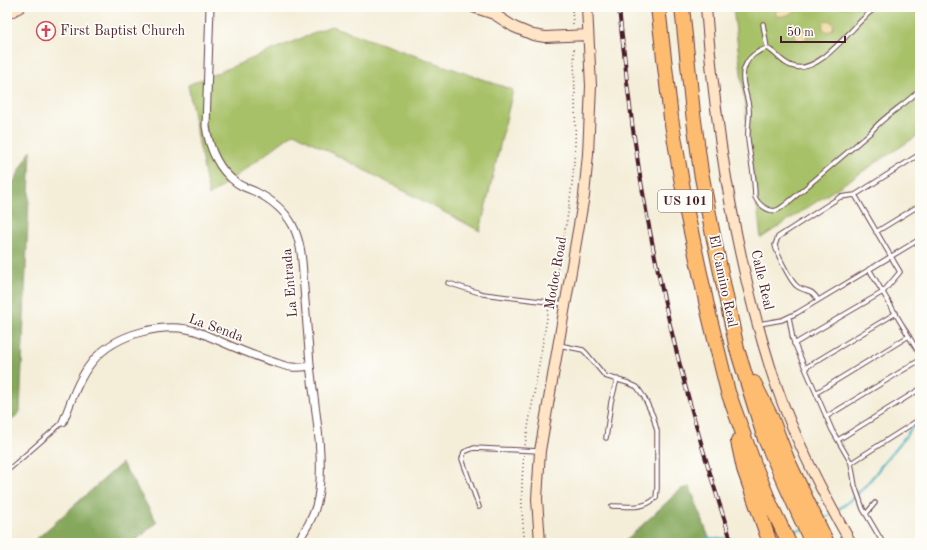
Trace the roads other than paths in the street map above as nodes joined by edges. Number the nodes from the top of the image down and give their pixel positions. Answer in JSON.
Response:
{"nodes":[{"id":1,"x":20,"y":7,"type":"edge"},
{"id":2,"x":210,"y":7,"type":"edge"},
{"id":3,"x":473,"y":7,"type":"edge"},
{"id":4,"x":587,"y":7,"type":"edge"},
{"id":5,"x":658,"y":7,"type":"edge"},
{"id":6,"x":682,"y":7,"type":"edge"},
{"id":7,"x":706,"y":7,"type":"edge"},
{"id":8,"x":877,"y":7,"type":"edge"},
{"id":9,"x":7,"y":14,"type":"edge"},
{"id":10,"x":763,"y":24,"type":"dead end"},
{"id":11,"x":588,"y":35,"type":"junction"},
{"id":12,"x":767,"y":48,"type":"junction"},
{"id":13,"x":920,"y":89,"type":"edge"},
{"id":14,"x":920,"y":154,"type":"edge"},
{"id":15,"x":855,"y":195,"type":"junction"},
{"id":16,"x":920,"y":205,"type":"edge"},
{"id":17,"x":876,"y":232,"type":"junction"},
{"id":18,"x":920,"y":239,"type":"edge"},
{"id":19,"x":891,"y":256,"type":"junction"},
{"id":20,"x":869,"y":269,"type":"junction"},
{"id":21,"x":448,"y":283,"type":"dead end"},
{"id":22,"x":883,"y":292,"type":"junction"},
{"id":23,"x":818,"y":300,"type":"junction"},
{"id":24,"x":566,"y":304,"type":"junction"},
{"id":25,"x":896,"y":313,"type":"junction"},
{"id":26,"x":789,"y":317,"type":"junction"},
{"id":27,"x":758,"y":324,"type":"junction"},
{"id":28,"x":909,"y":336,"type":"junction"},
{"id":29,"x":794,"y":344,"type":"junction"},
{"id":30,"x":558,"y":345,"type":"junction"},
{"id":31,"x":737,"y":349,"type":"junction"},
{"id":32,"x":920,"y":355,"type":"edge"},
{"id":33,"x":920,"y":360,"type":"edge"},
{"id":34,"x":310,"y":366,"type":"junction"},
{"id":35,"x":805,"y":368,"type":"junction"},
{"id":36,"x":617,"y":379,"type":"junction"},
{"id":37,"x":920,"y":388,"type":"edge"},
{"id":38,"x":728,"y":392,"type":"junction"},
{"id":39,"x":816,"y":392,"type":"junction"},
{"id":40,"x":826,"y":417,"type":"junction"},
{"id":41,"x":920,"y":419,"type":"edge"},
{"id":42,"x":63,"y":422,"type":"joint"},
{"id":43,"x":606,"y":438,"type":"dead end"},
{"id":44,"x":838,"y":440,"type":"junction"},
{"id":45,"x":540,"y":451,"type":"junction"},
{"id":46,"x":851,"y":464,"type":"junction"},
{"id":47,"x":7,"y":471,"type":"edge"},
{"id":48,"x":875,"y":503,"type":"dead end"},
{"id":49,"x":612,"y":506,"type":"dead end"},
{"id":50,"x":478,"y":507,"type":"dead end"},
{"id":51,"x":866,"y":514,"type":"junction"},
{"id":52,"x":296,"y":543,"type":"edge"},
{"id":53,"x":540,"y":543,"type":"edge"},
{"id":54,"x":770,"y":543,"type":"edge"},
{"id":55,"x":789,"y":543,"type":"edge"},
{"id":56,"x":812,"y":543,"type":"edge"},
{"id":57,"x":827,"y":543,"type":"edge"},
{"id":58,"x":851,"y":543,"type":"edge"},
{"id":59,"x":883,"y":543,"type":"edge"}],
"edges":[{"from":1,"to":9,"type":"street"},
{"from":2,"to":34,"type":"street","name":"La Entrada"},
{"from":3,"to":11,"type":"street"},
{"from":4,"to":11,"type":"street","name":"Modoc Road"},
{"from":5,"to":38,"type":"highway","name":"El Camino Real","number":"US 101"},
{"from":6,"to":31,"type":"highway","name":"El Camino Real","number":"US 101"},
{"from":7,"to":27,"type":"street","name":"Calle Real"},
{"from":8,"to":12,"type":"lane"},
{"from":10,"to":12,"type":"lane"},
{"from":11,"to":24,"type":"street","name":"Modoc Road"},
{"from":12,"to":13,"type":"lane"},
{"from":14,"to":15,"type":"lane"},
{"from":15,"to":17,"type":"lane"},
{"from":15,"to":23,"type":"lane"},
{"from":16,"to":17,"type":"lane"},
{"from":17,"to":19,"type":"lane"},
{"from":18,"to":19,"type":"lane"},
{"from":19,"to":20,"type":"lane"},
{"from":19,"to":22,"type":"lane"},
{"from":20,"to":22,"type":"lane"},
{"from":20,"to":23,"type":"lane"},
{"from":21,"to":24,"type":"lane"},
{"from":22,"to":25,"type":"lane"},
{"from":22,"to":29,"type":"lane"},
{"from":23,"to":26,"type":"lane"},
{"from":24,"to":30,"type":"street","name":"Modoc Road"},
{"from":25,"to":28,"type":"lane"},
{"from":25,"to":35,"type":"lane"},
{"from":26,"to":27,"type":"lane"},
{"from":26,"to":29,"type":"lane"},
{"from":27,"to":58,"type":"street","name":"Calle Real"},
{"from":28,"to":32,"type":"lane"},
{"from":28,"to":39,"type":"lane"},
{"from":29,"to":35,"type":"lane"},
{"from":30,"to":36,"type":"lane"},
{"from":30,"to":45,"type":"street","name":"Modoc Road"},
{"from":31,"to":56,"type":"highway","name":"El Camino Real","number":"US 101"},
{"from":31,"to":57,"type":"highway"},
{"from":33,"to":40,"type":"lane"},
{"from":34,"to":42,"type":"street","name":"La Senda"},
{"from":34,"to":52,"type":"street","name":"La Entrada"},
{"from":35,"to":39,"type":"lane"},
{"from":36,"to":43,"type":"lane"},
{"from":36,"to":49,"type":"lane"},
{"from":37,"to":44,"type":"lane"},
{"from":38,"to":54,"type":"highway"},
{"from":38,"to":55,"type":"highway","name":"El Camino Real","number":"US 101"},
{"from":39,"to":40,"type":"lane"},
{"from":40,"to":44,"type":"lane"},
{"from":41,"to":46,"type":"lane"},
{"from":42,"to":47,"type":"lane"},
{"from":44,"to":46,"type":"lane"},
{"from":45,"to":50,"type":"lane"},
{"from":45,"to":53,"type":"street","name":"Modoc Road"},
{"from":46,"to":51,"type":"lane"},
{"from":48,"to":51,"type":"lane"},
{"from":51,"to":59,"type":"lane"}]}
